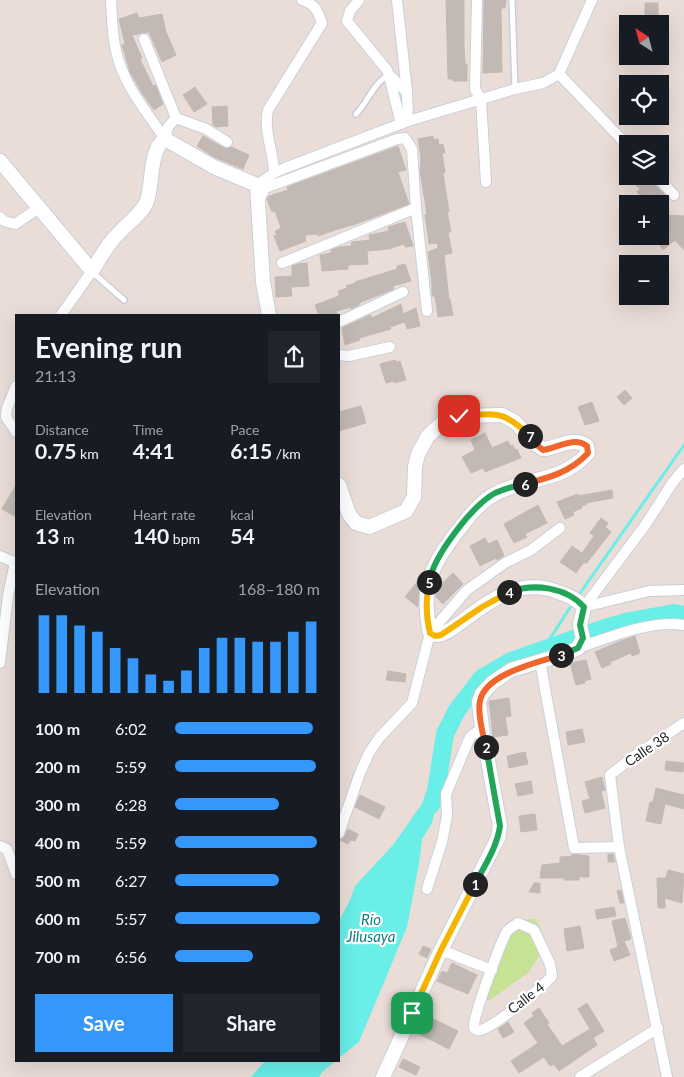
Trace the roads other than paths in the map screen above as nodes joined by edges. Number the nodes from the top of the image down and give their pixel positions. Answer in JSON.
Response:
{"nodes":[{"id":1,"x":111,"y":0,"type":"edge"},
{"id":2,"x":302,"y":0,"type":"edge"},
{"id":3,"x":359,"y":0,"type":"edge"},
{"id":4,"x":397,"y":0,"type":"edge"},
{"id":5,"x":477,"y":0,"type":"edge"},
{"id":6,"x":512,"y":0,"type":"edge"},
{"id":7,"x":592,"y":0,"type":"edge"},
{"id":8,"x":144,"y":39,"type":"dead end"},
{"id":9,"x":560,"y":74,"type":"junction"},
{"id":10,"x":389,"y":75,"type":"junction"},
{"id":11,"x":514,"y":89,"type":"junction"},
{"id":12,"x":407,"y":92,"type":"junction"},
{"id":13,"x":480,"y":100,"type":"junction"},
{"id":14,"x":356,"y":114,"type":"dead end"},
{"id":15,"x":176,"y":118,"type":"junction"},
{"id":16,"x":404,"y":122,"type":"junction"},
{"id":17,"x":619,"y":136,"type":"edge"},
{"id":18,"x":165,"y":138,"type":"junction"},
{"id":19,"x":227,"y":142,"type":"dead end"},
{"id":20,"x":0,"y":161,"type":"edge"},
{"id":21,"x":274,"y":173,"type":"junction"},
{"id":22,"x":486,"y":182,"type":"dead end"},
{"id":23,"x":665,"y":185,"type":"edge"},
{"id":24,"x":258,"y":192,"type":"junction"},
{"id":25,"x":674,"y":195,"type":"dead end"},
{"id":26,"x":39,"y":208,"type":"junction"},
{"id":27,"x":416,"y":208,"type":"junction"},
{"id":28,"x":0,"y":217,"type":"edge"},
{"id":29,"x":282,"y":263,"type":"dead end"},
{"id":30,"x":92,"y":271,"type":"junction"},
{"id":31,"x":403,"y":292,"type":"dead end"},
{"id":32,"x":124,"y":300,"type":"dead end"},
{"id":33,"x":427,"y":311,"type":"dead end"},
{"id":34,"x":62,"y":314,"type":"edge"},
{"id":35,"x":269,"y":314,"type":"edge"},
{"id":36,"x":340,"y":322,"type":"edge"},
{"id":37,"x":390,"y":346,"type":"dead end"},
{"id":38,"x":340,"y":355,"type":"edge"},
{"id":39,"x":15,"y":388,"type":"edge"},
{"id":40,"x":15,"y":431,"type":"edge"},
{"id":41,"x":684,"y":469,"type":"edge"},
{"id":42,"x":340,"y":489,"type":"edge"},
{"id":43,"x":560,"y":528,"type":"dead end"},
{"id":44,"x":0,"y":556,"type":"edge"},
{"id":45,"x":15,"y":563,"type":"edge"},
{"id":46,"x":684,"y":590,"type":"edge"},
{"id":47,"x":578,"y":602,"type":"junction"},
{"id":48,"x":684,"y":626,"type":"edge"},
{"id":49,"x":430,"y":633,"type":"junction"},
{"id":50,"x":580,"y":639,"type":"junction"},
{"id":51,"x":540,"y":661,"type":"junction"},
{"id":52,"x":0,"y":662,"type":"edge"},
{"id":53,"x":684,"y":723,"type":"edge"},
{"id":54,"x":482,"y":728,"type":"junction"},
{"id":55,"x":340,"y":830,"type":"edge"},
{"id":56,"x":0,"y":846,"type":"edge"},
{"id":57,"x":619,"y":847,"type":"junction"},
{"id":58,"x":15,"y":871,"type":"edge"},
{"id":59,"x":427,"y":889,"type":"dead end"},
{"id":60,"x":441,"y":950,"type":"junction"},
{"id":61,"x":492,"y":970,"type":"junction"},
{"id":62,"x":658,"y":1028,"type":"junction"},
{"id":63,"x":383,"y":1077,"type":"edge"},
{"id":64,"x":580,"y":1077,"type":"edge"},
{"id":65,"x":667,"y":1077,"type":"edge"}],
"edges":[{"from":1,"to":18,"type":"street"},
{"from":2,"to":21,"type":"street"},
{"from":3,"to":10,"type":"street"},
{"from":4,"to":12,"type":"street"},
{"from":5,"to":13,"type":"street"},
{"from":6,"to":11,"type":"lane"},
{"from":7,"to":9,"type":"street"},
{"from":8,"to":15,"type":"street"},
{"from":9,"to":11,"type":"street"},
{"from":9,"to":17,"type":"street"},
{"from":10,"to":12,"type":"street"},
{"from":10,"to":14,"type":"lane"},
{"from":10,"to":16,"type":"street"},
{"from":11,"to":13,"type":"street"},
{"from":12,"to":16,"type":"street"},
{"from":13,"to":16,"type":"street"},
{"from":13,"to":22,"type":"street"},
{"from":15,"to":18,"type":"street"},
{"from":15,"to":19,"type":"street"},
{"from":16,"to":21,"type":"street"},
{"from":18,"to":24,"type":"street"},
{"from":18,"to":30,"type":"street"},
{"from":20,"to":26,"type":"street"},
{"from":21,"to":24,"type":"street"},
{"from":23,"to":25,"type":"street"},
{"from":24,"to":27,"type":"street"},
{"from":24,"to":35,"type":"street"},
{"from":26,"to":28,"type":"street"},
{"from":26,"to":30,"type":"street"},
{"from":27,"to":29,"type":"street"},
{"from":27,"to":33,"type":"street"},
{"from":30,"to":32,"type":"lane"},
{"from":30,"to":34,"type":"street"},
{"from":31,"to":36,"type":"street"},
{"from":37,"to":38,"type":"street"},
{"from":39,"to":40,"type":"street"},
{"from":41,"to":47,"type":"street"},
{"from":42,"to":49,"type":"street"},
{"from":43,"to":49,"type":"street"},
{"from":44,"to":45,"type":"street"},
{"from":45,"to":52,"type":"street"},
{"from":46,"to":47,"type":"street"},
{"from":47,"to":49,"type":"street"},
{"from":47,"to":50,"type":"street"},
{"from":48,"to":50,"type":"street"},
{"from":49,"to":55,"type":"street"},
{"from":50,"to":51,"type":"street"},
{"from":51,"to":54,"type":"street"},
{"from":51,"to":57,"type":"street"},
{"from":53,"to":57,"type":"street","name":"Calle 38"},
{"from":54,"to":59,"type":"street"},
{"from":54,"to":60,"type":"street"},
{"from":56,"to":58,"type":"street"},
{"from":57,"to":62,"type":"street"},
{"from":60,"to":61,"type":"street"},
{"from":60,"to":63,"type":"street"},
{"from":61,"to":61,"type":"street","name":"Calle 4"},
{"from":62,"to":64,"type":"street"},
{"from":62,"to":65,"type":"street"}]}
